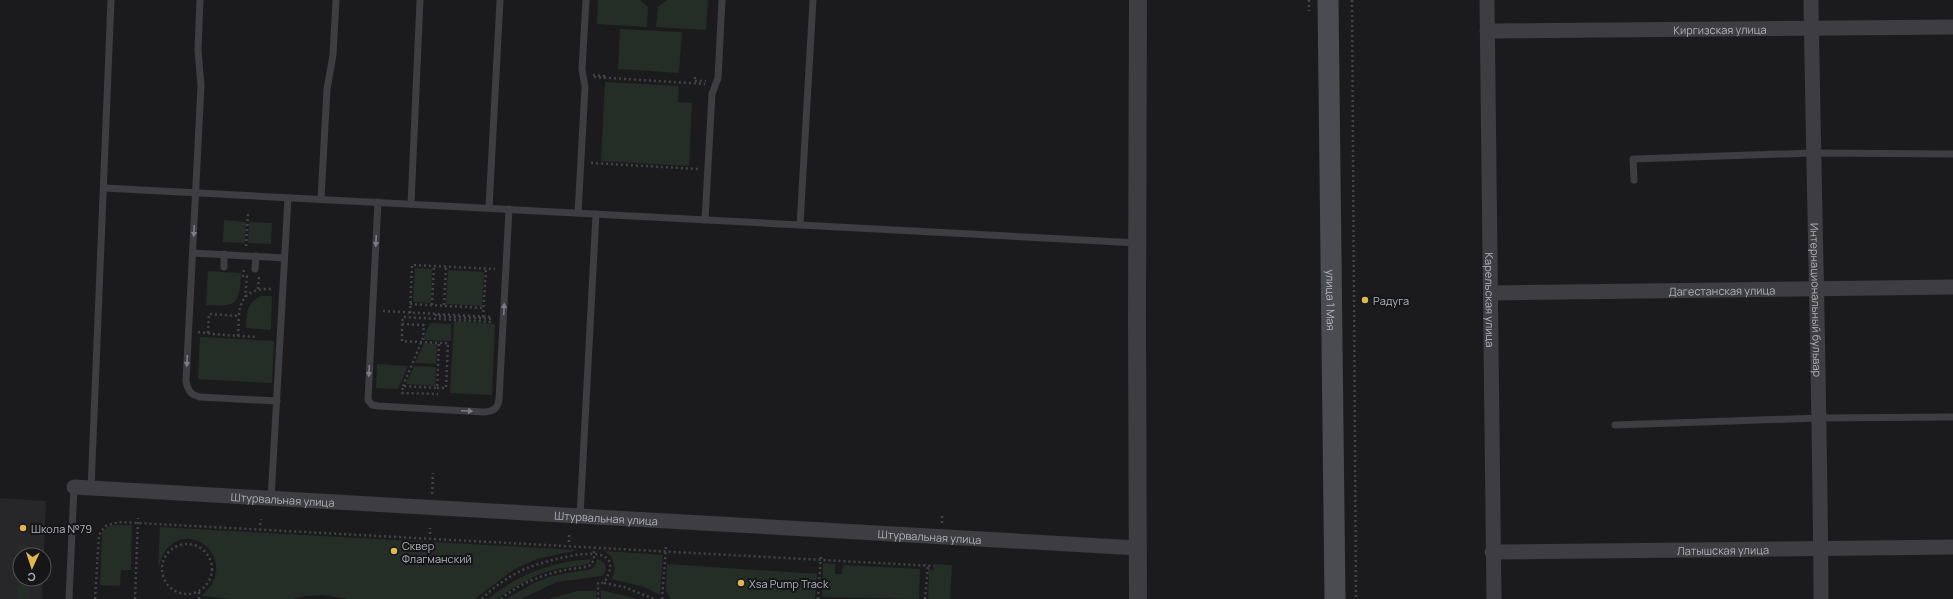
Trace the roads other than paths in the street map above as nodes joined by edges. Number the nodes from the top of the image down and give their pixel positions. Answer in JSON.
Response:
{"nodes":[{"id":1,"x":111,"y":0,"type":"edge"},
{"id":2,"x":200,"y":0,"type":"edge"},
{"id":3,"x":336,"y":0,"type":"edge"},
{"id":4,"x":420,"y":0,"type":"edge"},
{"id":5,"x":500,"y":0,"type":"edge"},
{"id":6,"x":586,"y":0,"type":"edge"},
{"id":7,"x":722,"y":0,"type":"edge"},
{"id":8,"x":813,"y":0,"type":"edge"},
{"id":9,"x":1138,"y":0,"type":"edge"},
{"id":10,"x":1328,"y":0,"type":"edge"},
{"id":11,"x":1487,"y":0,"type":"edge"},
{"id":12,"x":1811,"y":0,"type":"edge"},
{"id":13,"x":1953,"y":28,"type":"edge"},
{"id":14,"x":1812,"y":29,"type":"junction"},
{"id":15,"x":1487,"y":31,"type":"junction"},
{"id":16,"x":1813,"y":153,"type":"junction"},
{"id":17,"x":1953,"y":154,"type":"edge"},
{"id":18,"x":1634,"y":180,"type":"dead end"},
{"id":19,"x":104,"y":188,"type":"junction"},
{"id":20,"x":196,"y":192,"type":"junction"},
{"id":21,"x":288,"y":198,"type":"junction"},
{"id":22,"x":321,"y":199,"type":"junction"},
{"id":23,"x":378,"y":202,"type":"junction"},
{"id":24,"x":411,"y":204,"type":"junction"},
{"id":25,"x":489,"y":208,"type":"junction"},
{"id":26,"x":509,"y":209,"type":"junction"},
{"id":27,"x":578,"y":213,"type":"junction"},
{"id":28,"x":596,"y":214,"type":"junction"},
{"id":29,"x":705,"y":220,"type":"junction"},
{"id":30,"x":800,"y":225,"type":"junction"},
{"id":31,"x":1138,"y":243,"type":"junction"},
{"id":32,"x":193,"y":253,"type":"junction"},
{"id":33,"x":224,"y":254,"type":"junction"},
{"id":34,"x":256,"y":256,"type":"junction"},
{"id":35,"x":284,"y":258,"type":"junction"},
{"id":36,"x":224,"y":267,"type":"dead end"},
{"id":37,"x":257,"y":271,"type":"road end"},
{"id":38,"x":1953,"y":287,"type":"edge"},
{"id":39,"x":1817,"y":288,"type":"junction"},
{"id":40,"x":1491,"y":293,"type":"junction"},
{"id":41,"x":277,"y":401,"type":"junction"},
{"id":42,"x":1953,"y":416,"type":"edge"},
{"id":43,"x":1819,"y":418,"type":"junction"},
{"id":44,"x":1615,"y":425,"type":"dead end"},
{"id":45,"x":74,"y":487,"type":"joint"},
{"id":46,"x":91,"y":488,"type":"junction"},
{"id":47,"x":271,"y":499,"type":"junction"},
{"id":48,"x":580,"y":516,"type":"junction"},
{"id":49,"x":1953,"y":547,"type":"edge"},
{"id":50,"x":1138,"y":548,"type":"junction"},
{"id":51,"x":1821,"y":550,"type":"junction"},
{"id":52,"x":1492,"y":552,"type":"junction"},
{"id":53,"x":69,"y":599,"type":"edge"},
{"id":54,"x":1138,"y":599,"type":"edge"},
{"id":55,"x":1335,"y":599,"type":"edge"},
{"id":56,"x":1494,"y":599,"type":"edge"},
{"id":57,"x":1821,"y":599,"type":"edge"}],
"edges":[{"from":1,"to":19,"type":"lane"},
{"from":2,"to":20,"type":"lane"},
{"from":3,"to":22,"type":"lane"},
{"from":4,"to":24,"type":"lane"},
{"from":5,"to":25,"type":"lane"},
{"from":6,"to":27,"type":"lane"},
{"from":7,"to":29,"type":"lane"},
{"from":8,"to":30,"type":"lane"},
{"from":9,"to":31,"type":"street"},
{"from":10,"to":55,"type":"main road","name":"улица 1 Мая"},
{"from":11,"to":15,"type":"street","name":"Карельская улица"},
{"from":12,"to":14,"type":"street","name":"Интернациональный бульвар"},
{"from":13,"to":14,"type":"street","name":"Киргизская улица"},
{"from":14,"to":15,"type":"street","name":"Киргизская улица"},
{"from":14,"to":16,"type":"street","name":"Интернациональный бульвар"},
{"from":15,"to":40,"type":"street","name":"Карельская улица"},
{"from":16,"to":17,"type":"lane"},
{"from":16,"to":18,"type":"lane"},
{"from":16,"to":39,"type":"street","name":"Интернациональный бульвар"},
{"from":19,"to":20,"type":"lane"},
{"from":19,"to":46,"type":"lane"},
{"from":20,"to":21,"type":"lane"},
{"from":20,"to":32,"type":"lane","one_way":true},
{"from":21,"to":22,"type":"lane"},
{"from":21,"to":35,"type":"lane"},
{"from":22,"to":23,"type":"lane"},
{"from":23,"to":24,"type":"lane"},
{"from":23,"to":26,"type":"lane","one_way":true},
{"from":24,"to":25,"type":"lane"},
{"from":25,"to":26,"type":"lane"},
{"from":26,"to":27,"type":"lane"},
{"from":27,"to":28,"type":"lane"},
{"from":28,"to":29,"type":"lane"},
{"from":28,"to":48,"type":"lane"},
{"from":29,"to":30,"type":"lane"},
{"from":30,"to":31,"type":"lane"},
{"from":31,"to":50,"type":"street"},
{"from":32,"to":33,"type":"lane"},
{"from":32,"to":41,"type":"lane","one_way":true},
{"from":33,"to":34,"type":"lane"},
{"from":33,"to":36,"type":"lane"},
{"from":34,"to":35,"type":"lane"},
{"from":34,"to":37,"type":"lane"},
{"from":35,"to":41,"type":"lane"},
{"from":38,"to":39,"type":"street","name":"Дагестанская улица"},
{"from":39,"to":40,"type":"street","name":"Дагестанская улица"},
{"from":39,"to":43,"type":"street","name":"Интернациональный бульвар"},
{"from":40,"to":52,"type":"street","name":"Карельская улица"},
{"from":41,"to":47,"type":"lane"},
{"from":42,"to":43,"type":"lane"},
{"from":43,"to":44,"type":"lane"},
{"from":43,"to":51,"type":"street","name":"Интернациональный бульвар"},
{"from":45,"to":46,"type":"street","name":"Штурвальная улица"},
{"from":45,"to":53,"type":"lane"},
{"from":46,"to":47,"type":"street","name":"Штурвальная улица"},
{"from":47,"to":48,"type":"street","name":"Штурвальная улица"},
{"from":48,"to":50,"type":"street","name":"Штурвальная улица"},
{"from":49,"to":51,"type":"street","name":"Латышская улица"},
{"from":50,"to":54,"type":"street"},
{"from":51,"to":52,"type":"street","name":"Латышская улица"},
{"from":51,"to":57,"type":"street","name":"Интернациональный бульвар"},
{"from":52,"to":56,"type":"street","name":"Карельская улица"}]}
